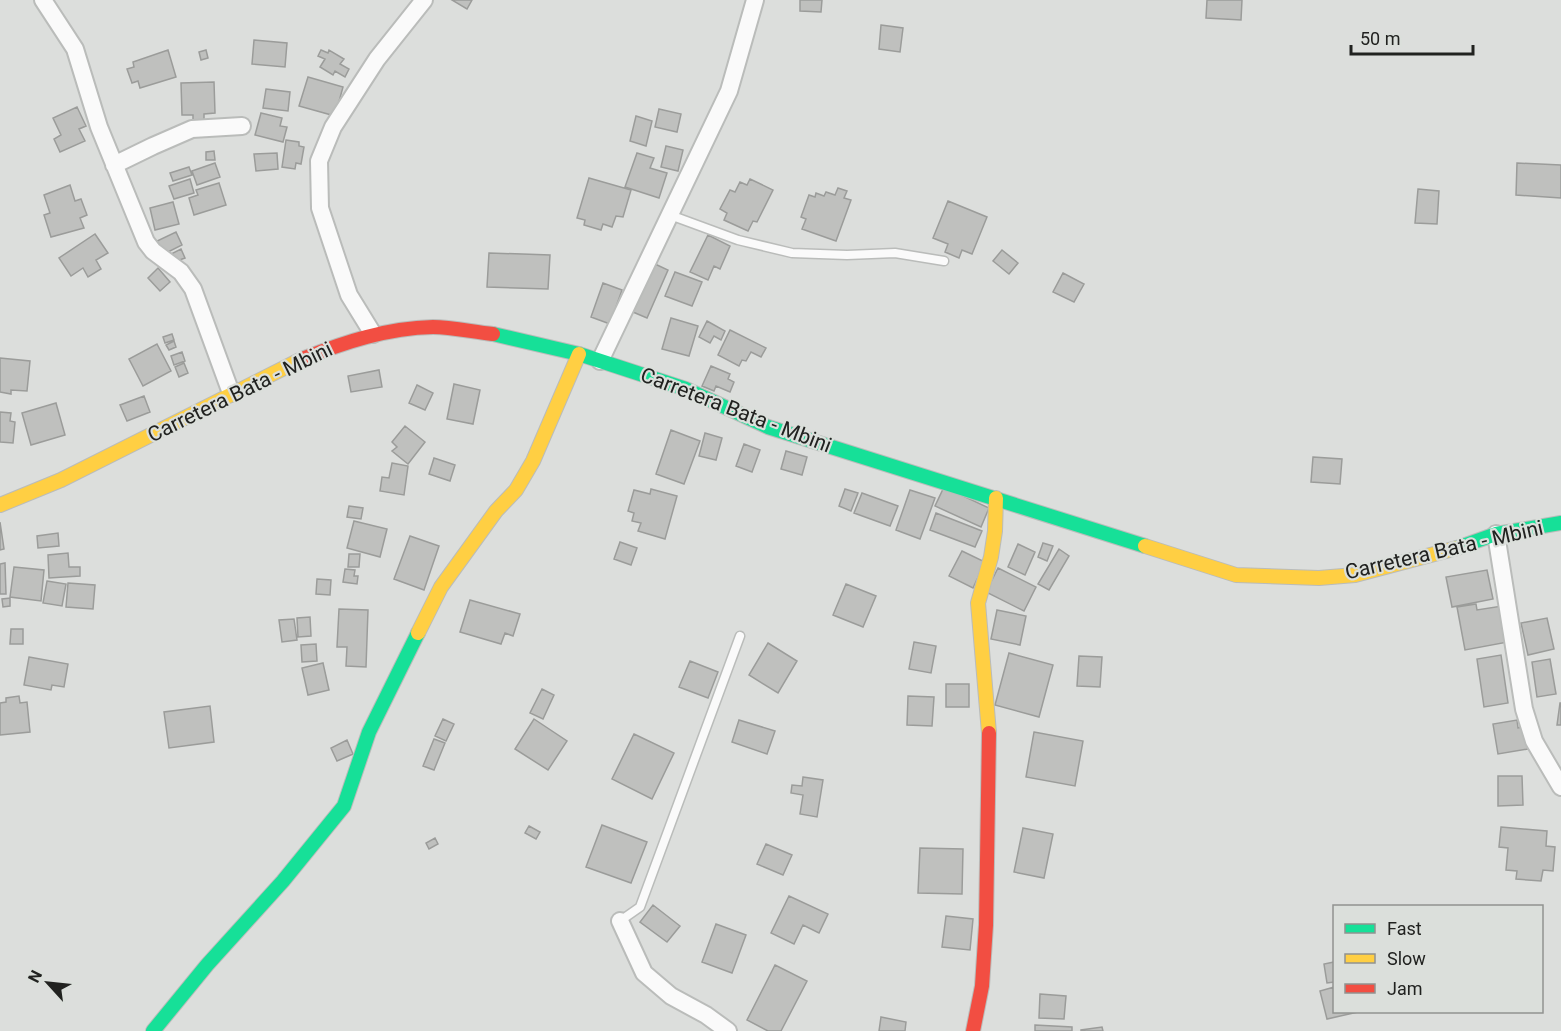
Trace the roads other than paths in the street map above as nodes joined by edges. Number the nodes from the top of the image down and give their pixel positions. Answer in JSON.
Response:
{"nodes":[{"id":1,"x":43,"y":0,"type":"edge"},
{"id":2,"x":424,"y":0,"type":"edge"},
{"id":3,"x":755,"y":0,"type":"edge"},
{"id":4,"x":242,"y":126,"type":"dead end"},
{"id":5,"x":114,"y":165,"type":"junction"},
{"id":6,"x":669,"y":216,"type":"junction"},
{"id":7,"x":944,"y":261,"type":"dead end"},
{"id":8,"x":373,"y":334,"type":"junction"},
{"id":9,"x":579,"y":354,"type":"junction"},
{"id":10,"x":600,"y":361,"type":"junction"},
{"id":11,"x":231,"y":393,"type":"junction"},
{"id":12,"x":996,"y":498,"type":"junction"},
{"id":13,"x":0,"y":505,"type":"edge"},
{"id":14,"x":1561,"y":523,"type":"edge"},
{"id":15,"x":1496,"y":534,"type":"junction"},
{"id":16,"x":740,"y":636,"type":"dead end"},
{"id":17,"x":1561,"y":787,"type":"edge"},
{"id":18,"x":620,"y":921,"type":"joint"},
{"id":19,"x":153,"y":1031,"type":"edge"},
{"id":20,"x":728,"y":1031,"type":"edge"},
{"id":21,"x":973,"y":1031,"type":"edge"}],
"edges":[{"from":1,"to":5,"type":"street"},
{"from":2,"to":8,"type":"street"},
{"from":3,"to":6,"type":"street"},
{"from":4,"to":5,"type":"street"},
{"from":5,"to":11,"type":"street"},
{"from":6,"to":7,"type":"lane"},
{"from":6,"to":10,"type":"street"},
{"from":8,"to":9,"type":"main road","name":"Carretera Bata - Mbini"},
{"from":8,"to":11,"type":"main road","name":"Carretera Bata - Mbini"},
{"from":9,"to":10,"type":"main road","name":"Carretera Bata - Mbini"},
{"from":9,"to":19,"type":"main road"},
{"from":10,"to":12,"type":"main road","name":"Carretera Bata - Mbini"},
{"from":11,"to":13,"type":"main road","name":"Carretera Bata - Mbini"},
{"from":12,"to":15,"type":"main road","name":"Carretera Bata - Mbini"},
{"from":12,"to":21,"type":"main road"},
{"from":14,"to":15,"type":"main road","name":"Carretera Bata - Mbini"},
{"from":15,"to":17,"type":"street"},
{"from":16,"to":18,"type":"lane"},
{"from":18,"to":20,"type":"street"}]}
